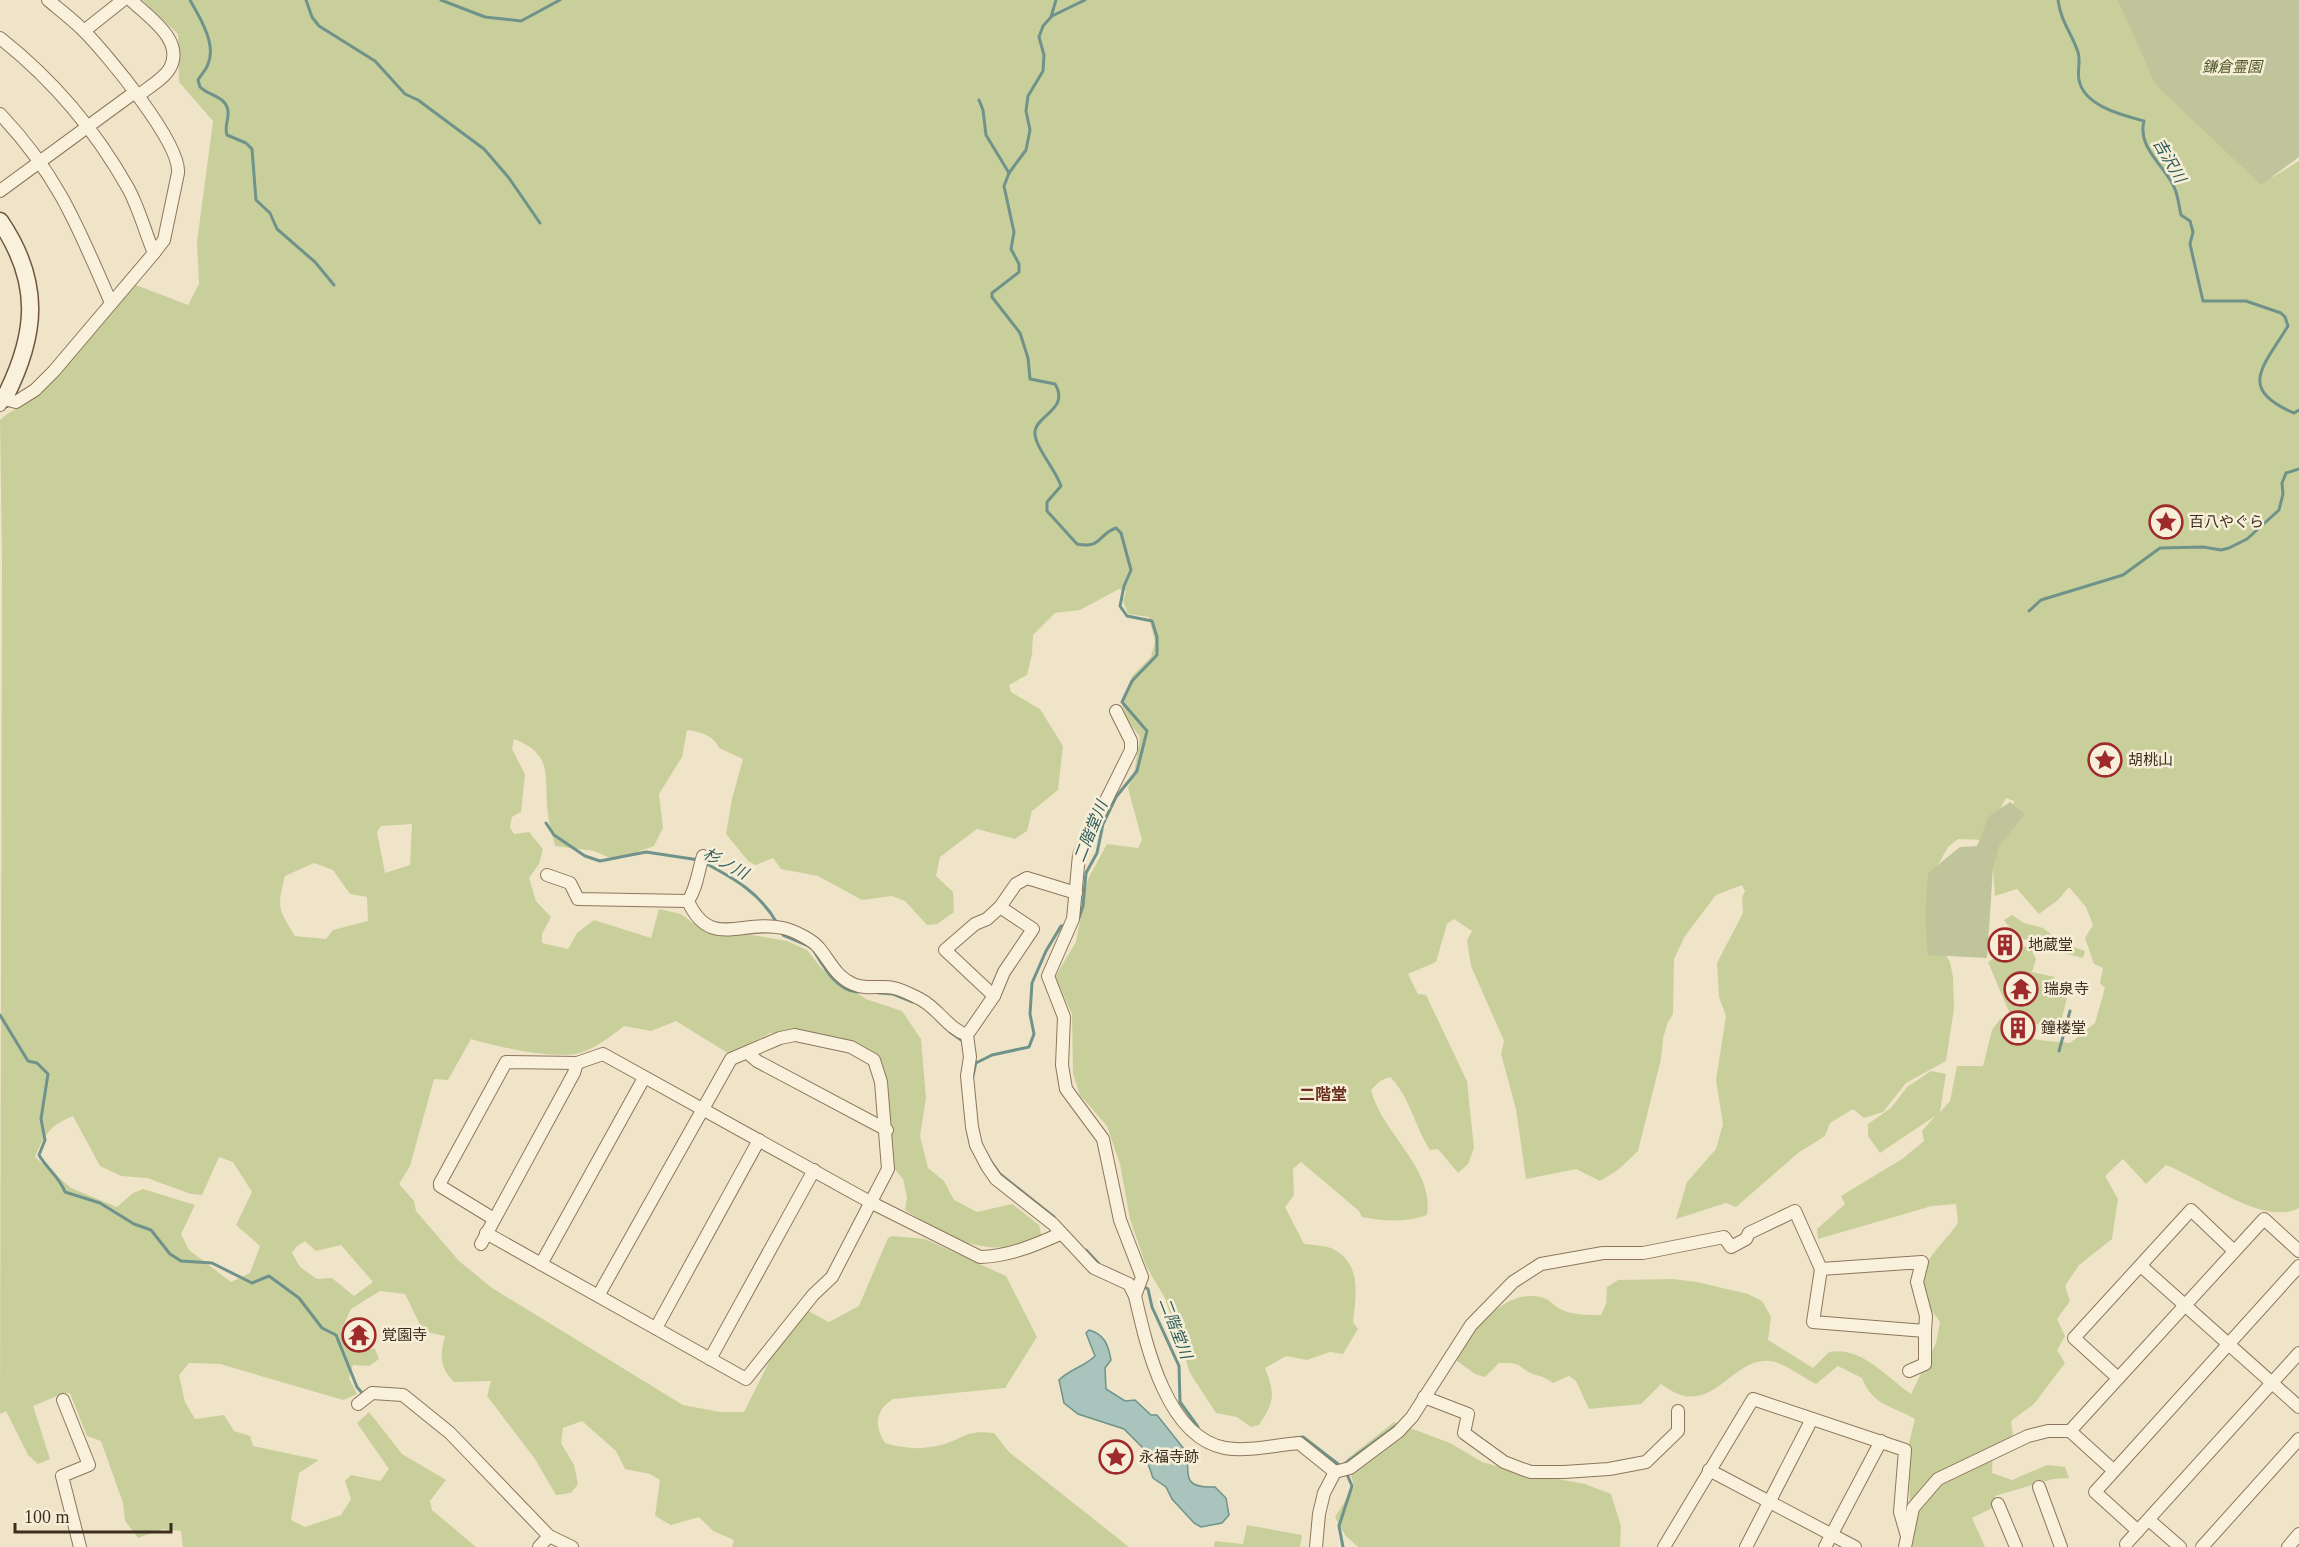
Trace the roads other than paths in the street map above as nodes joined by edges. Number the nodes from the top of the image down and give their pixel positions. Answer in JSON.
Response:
{"nodes":[{"id":1,"x":48,"y":0,"type":"edge"},
{"id":2,"x":123,"y":0,"type":"edge"},
{"id":3,"x":131,"y":0,"type":"edge"},
{"id":4,"x":84,"y":31,"type":"junction"},
{"id":5,"x":0,"y":38,"type":"edge"},
{"id":6,"x":136,"y":94,"type":"junction"},
{"id":7,"x":0,"y":114,"type":"edge"},
{"id":8,"x":88,"y":127,"type":"junction"},
{"id":9,"x":41,"y":161,"type":"junction"},
{"id":10,"x":0,"y":191,"type":"edge"},
{"id":11,"x":0,"y":221,"type":"edge"},
{"id":12,"x":154,"y":253,"type":"junction"},
{"id":13,"x":111,"y":303,"type":"junction"},
{"id":14,"x":2,"y":402,"type":"edge"},
{"id":15,"x":1116,"y":711,"type":"dead end"},
{"id":16,"x":703,"y":856,"type":"dead end"},
{"id":17,"x":547,"y":875,"type":"dead end"},
{"id":18,"x":1076,"y":893,"type":"junction"},
{"id":19,"x":688,"y":901,"type":"junction"},
{"id":20,"x":1000,"y":907,"type":"junction"},
{"id":21,"x":994,"y":996,"type":"junction"},
{"id":22,"x":967,"y":1041,"type":"junction"},
{"id":23,"x":749,"y":1054,"type":"junction"},
{"id":24,"x":576,"y":1063,"type":"junction"},
{"id":25,"x":644,"y":1078,"type":"junction"},
{"id":26,"x":702,"y":1108,"type":"junction"},
{"id":27,"x":887,"y":1130,"type":"junction"},
{"id":28,"x":759,"y":1140,"type":"junction"},
{"id":29,"x":814,"y":1170,"type":"junction"},
{"id":30,"x":870,"y":1202,"type":"junction"},
{"id":31,"x":494,"y":1219,"type":"junction"},
{"id":32,"x":1060,"y":1234,"type":"junction"},
{"id":33,"x":2234,"y":1251,"type":"junction"},
{"id":34,"x":2299,"y":1251,"type":"edge"},
{"id":35,"x":541,"y":1264,"type":"junction"},
{"id":36,"x":2141,"y":1266,"type":"junction"},
{"id":37,"x":2299,"y":1266,"type":"edge"},
{"id":38,"x":1821,"y":1269,"type":"junction"},
{"id":39,"x":598,"y":1296,"type":"junction"},
{"id":40,"x":1135,"y":1296,"type":"junction"},
{"id":41,"x":2185,"y":1305,"type":"junction"},
{"id":42,"x":656,"y":1328,"type":"junction"},
{"id":43,"x":1924,"y":1330,"type":"junction"},
{"id":44,"x":2228,"y":1344,"type":"junction"},
{"id":45,"x":2299,"y":1353,"type":"edge"},
{"id":46,"x":710,"y":1359,"type":"junction"},
{"id":47,"x":1909,"y":1371,"type":"dead end"},
{"id":48,"x":2118,"y":1378,"type":"junction"},
{"id":49,"x":2272,"y":1383,"type":"junction"},
{"id":50,"x":1424,"y":1397,"type":"junction"},
{"id":51,"x":63,"y":1400,"type":"dead end"},
{"id":52,"x":358,"y":1404,"type":"dead end"},
{"id":53,"x":2299,"y":1407,"type":"edge"},
{"id":54,"x":1678,"y":1411,"type":"dead end"},
{"id":55,"x":1812,"y":1419,"type":"junction"},
{"id":56,"x":2070,"y":1431,"type":"junction"},
{"id":57,"x":2299,"y":1439,"type":"edge"},
{"id":58,"x":1881,"y":1441,"type":"junction"},
{"id":59,"x":1709,"y":1470,"type":"junction"},
{"id":60,"x":2113,"y":1470,"type":"junction"},
{"id":61,"x":1335,"y":1472,"type":"junction"},
{"id":62,"x":2039,"y":1487,"type":"dead end"},
{"id":63,"x":1769,"y":1502,"type":"junction"},
{"id":64,"x":1998,"y":1504,"type":"dead end"},
{"id":65,"x":2149,"y":1520,"type":"junction"},
{"id":66,"x":2138,"y":1531,"type":"junction"},
{"id":67,"x":2299,"y":1534,"type":"edge"},
{"id":68,"x":1831,"y":1535,"type":"junction"},
{"id":69,"x":549,"y":1536,"type":"junction"},
{"id":70,"x":1906,"y":1542,"type":"edge"},
{"id":71,"x":2126,"y":1544,"type":"dead end"},
{"id":72,"x":80,"y":1547,"type":"edge"},
{"id":73,"x":539,"y":1547,"type":"edge"},
{"id":74,"x":572,"y":1547,"type":"edge"},
{"id":75,"x":1316,"y":1547,"type":"edge"},
{"id":76,"x":1664,"y":1547,"type":"edge"},
{"id":77,"x":1746,"y":1547,"type":"edge"},
{"id":78,"x":1825,"y":1547,"type":"edge"},
{"id":79,"x":1855,"y":1547,"type":"edge"},
{"id":80,"x":2016,"y":1547,"type":"edge"},
{"id":81,"x":2061,"y":1547,"type":"edge"},
{"id":82,"x":2180,"y":1547,"type":"edge"},
{"id":83,"x":2202,"y":1547,"type":"edge"},
{"id":84,"x":2288,"y":1547,"type":"edge"}],
"edges":[{"from":1,"to":4,"type":"street"},
{"from":2,"to":4,"type":"street"},
{"from":3,"to":6,"type":"street"},
{"from":4,"to":6,"type":"street"},
{"from":5,"to":8,"type":"street"},
{"from":6,"to":8,"type":"street"},
{"from":6,"to":12,"type":"street"},
{"from":7,"to":9,"type":"street"},
{"from":8,"to":9,"type":"street"},
{"from":8,"to":12,"type":"street"},
{"from":9,"to":10,"type":"street"},
{"from":9,"to":13,"type":"street"},
{"from":11,"to":14,"type":"street"},
{"from":12,"to":13,"type":"street"},
{"from":13,"to":14,"type":"street"},
{"from":15,"to":18,"type":"street"},
{"from":16,"to":19,"type":"street"},
{"from":17,"to":19,"type":"street"},
{"from":18,"to":20,"type":"street"},
{"from":18,"to":40,"type":"street"},
{"from":19,"to":22,"type":"street"},
{"from":20,"to":21,"type":"street"},
{"from":20,"to":21,"type":"street"},
{"from":21,"to":22,"type":"street"},
{"from":22,"to":32,"type":"street"},
{"from":23,"to":26,"type":"street"},
{"from":23,"to":27,"type":"street"},
{"from":23,"to":27,"type":"street"},
{"from":24,"to":25,"type":"street"},
{"from":24,"to":31,"type":"street"},
{"from":24,"to":31,"type":"street"},
{"from":25,"to":26,"type":"street"},
{"from":25,"to":35,"type":"street"},
{"from":26,"to":28,"type":"street"},
{"from":26,"to":39,"type":"street"},
{"from":27,"to":30,"type":"street"},
{"from":28,"to":29,"type":"street"},
{"from":28,"to":42,"type":"street"},
{"from":29,"to":30,"type":"street"},
{"from":29,"to":46,"type":"street"},
{"from":30,"to":32,"type":"street"},
{"from":30,"to":46,"type":"street"},
{"from":31,"to":35,"type":"street"},
{"from":32,"to":40,"type":"street"},
{"from":33,"to":34,"type":"street"},
{"from":33,"to":36,"type":"street"},
{"from":33,"to":41,"type":"street"},
{"from":35,"to":39,"type":"street"},
{"from":36,"to":41,"type":"street"},
{"from":36,"to":48,"type":"street"},
{"from":37,"to":44,"type":"street"},
{"from":38,"to":43,"type":"street"},
{"from":38,"to":43,"type":"street"},
{"from":38,"to":50,"type":"street"},
{"from":39,"to":42,"type":"street"},
{"from":40,"to":61,"type":"street"},
{"from":41,"to":44,"type":"street"},
{"from":41,"to":48,"type":"street"},
{"from":42,"to":46,"type":"street"},
{"from":43,"to":47,"type":"street"},
{"from":44,"to":49,"type":"street"},
{"from":44,"to":60,"type":"street"},
{"from":45,"to":49,"type":"street"},
{"from":48,"to":56,"type":"street"},
{"from":49,"to":53,"type":"street"},
{"from":49,"to":65,"type":"street"},
{"from":50,"to":54,"type":"street"},
{"from":50,"to":61,"type":"street"},
{"from":51,"to":72,"type":"street"},
{"from":52,"to":69,"type":"street"},
{"from":55,"to":58,"type":"street"},
{"from":55,"to":59,"type":"street"},
{"from":55,"to":63,"type":"street"},
{"from":56,"to":60,"type":"street"},
{"from":56,"to":70,"type":"street"},
{"from":57,"to":83,"type":"street"},
{"from":58,"to":68,"type":"street"},
{"from":58,"to":70,"type":"street"},
{"from":59,"to":63,"type":"street"},
{"from":59,"to":76,"type":"street"},
{"from":60,"to":66,"type":"street"},
{"from":61,"to":75,"type":"street"},
{"from":62,"to":81,"type":"street"},
{"from":63,"to":68,"type":"street"},
{"from":63,"to":77,"type":"street"},
{"from":64,"to":80,"type":"street"},
{"from":65,"to":66,"type":"street"},
{"from":65,"to":82,"type":"street"},
{"from":66,"to":71,"type":"street"},
{"from":67,"to":84,"type":"street"},
{"from":68,"to":78,"type":"street"},
{"from":68,"to":79,"type":"street"},
{"from":69,"to":73,"type":"street"},
{"from":69,"to":74,"type":"street"}]}
